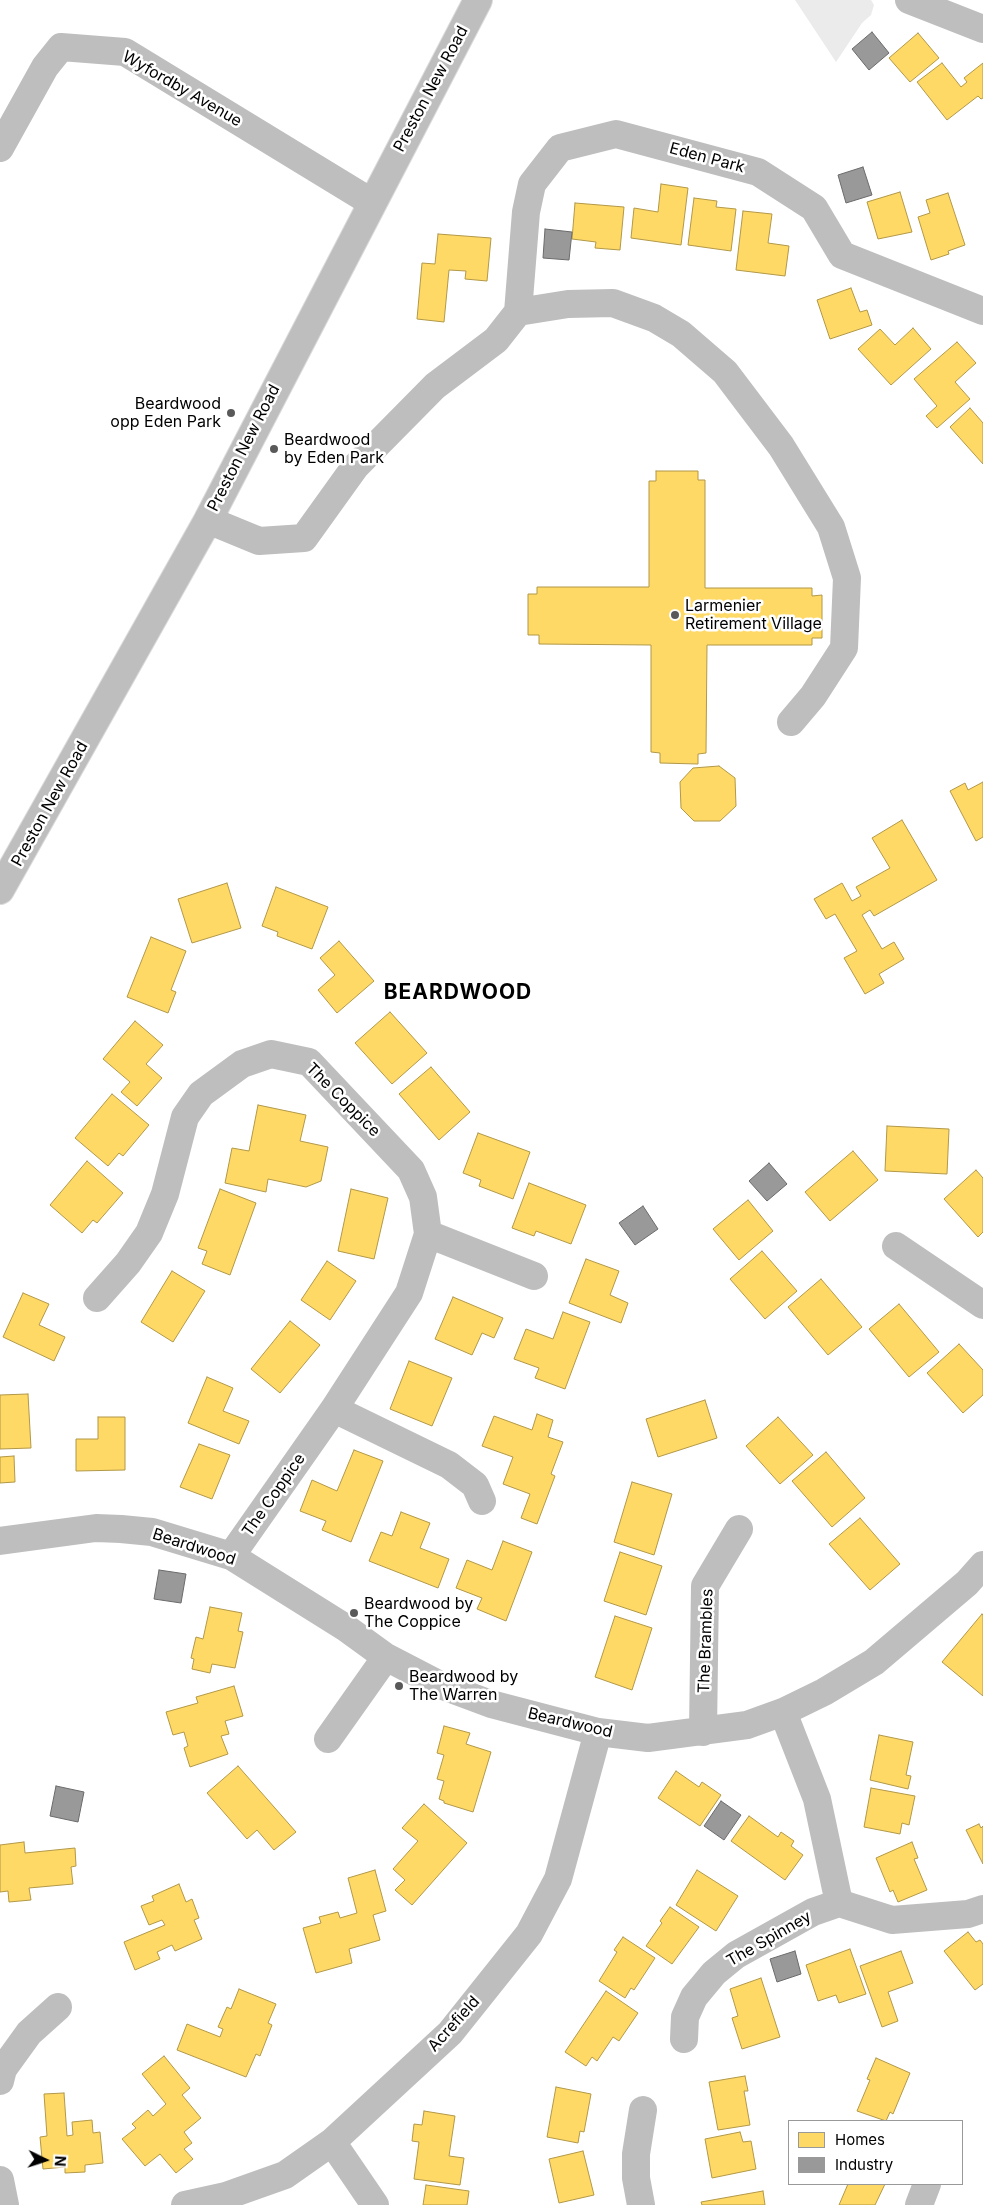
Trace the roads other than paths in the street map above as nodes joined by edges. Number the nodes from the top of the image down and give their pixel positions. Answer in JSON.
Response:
{"nodes":[{"id":1,"x":478,"y":0,"type":"edge"},
{"id":2,"x":909,"y":0,"type":"edge"},
{"id":3,"x":983,"y":29,"type":"edge"},
{"id":4,"x":0,"y":148,"type":"edge"},
{"id":5,"x":371,"y":202,"type":"junction"},
{"id":6,"x":983,"y":311,"type":"edge"},
{"id":7,"x":518,"y":312,"type":"junction"},
{"id":8,"x":208,"y":520,"type":"junction"},
{"id":9,"x":791,"y":722,"type":"dead end"},
{"id":10,"x":0,"y":890,"type":"edge"},
{"id":11,"x":428,"y":1234,"type":"junction"},
{"id":12,"x":896,"y":1246,"type":"dead end"},
{"id":13,"x":534,"y":1276,"type":"dead end"},
{"id":14,"x":96,"y":1298,"type":"dead end"},
{"id":15,"x":983,"y":1305,"type":"edge"},
{"id":16,"x":334,"y":1409,"type":"junction"},
{"id":17,"x":482,"y":1501,"type":"dead end"},
{"id":18,"x":739,"y":1529,"type":"dead end"},
{"id":19,"x":0,"y":1541,"type":"edge"},
{"id":20,"x":231,"y":1556,"type":"junction"},
{"id":21,"x":983,"y":1566,"type":"edge"},
{"id":22,"x":386,"y":1657,"type":"junction"},
{"id":23,"x":783,"y":1712,"type":"junction"},
{"id":24,"x":598,"y":1732,"type":"junction"},
{"id":25,"x":704,"y":1732,"type":"junction"},
{"id":26,"x":328,"y":1739,"type":"dead end"},
{"id":27,"x":839,"y":1903,"type":"junction"},
{"id":28,"x":983,"y":1910,"type":"edge"},
{"id":29,"x":58,"y":2007,"type":"dead end"},
{"id":30,"x":684,"y":2039,"type":"dead end"},
{"id":31,"x":0,"y":2081,"type":"edge"},
{"id":32,"x":643,"y":2110,"type":"dead end"},
{"id":33,"x":332,"y":2142,"type":"junction"},
{"id":34,"x":0,"y":2180,"type":"edge"},
{"id":35,"x":927,"y":2185,"type":"edge"},
{"id":36,"x":6,"y":2205,"type":"edge"},
{"id":37,"x":185,"y":2205,"type":"edge"},
{"id":38,"x":375,"y":2205,"type":"edge"},
{"id":39,"x":641,"y":2205,"type":"edge"},
{"id":40,"x":919,"y":2205,"type":"edge"}],
"edges":[{"from":1,"to":5,"type":"main road","name":"Preston New Road"},
{"from":2,"to":3,"type":"main road"},
{"from":4,"to":5,"type":"main road","name":"Wyfordby Avenue"},
{"from":5,"to":8,"type":"main road","name":"Preston New Road"},
{"from":6,"to":7,"type":"main road","name":"Eden Park"},
{"from":7,"to":8,"type":"main road"},
{"from":7,"to":9,"type":"main road"},
{"from":8,"to":10,"type":"main road","name":"Preston New Road"},
{"from":11,"to":13,"type":"main road"},
{"from":11,"to":14,"type":"main road","name":"The Coppice"},
{"from":11,"to":16,"type":"main road","name":"The Coppice"},
{"from":12,"to":15,"type":"main road"},
{"from":16,"to":17,"type":"main road"},
{"from":16,"to":20,"type":"main road","name":"The Coppice"},
{"from":18,"to":25,"type":"main road","name":"The Brambles"},
{"from":19,"to":20,"type":"main road","name":"Beardwood"},
{"from":20,"to":22,"type":"main road","name":"Beardwood"},
{"from":21,"to":23,"type":"main road","name":"Beardwood"},
{"from":22,"to":24,"type":"main road","name":"Beardwood"},
{"from":22,"to":26,"type":"main road"},
{"from":23,"to":25,"type":"main road","name":"Beardwood"},
{"from":23,"to":27,"type":"main road"},
{"from":24,"to":25,"type":"main road","name":"Beardwood"},
{"from":24,"to":33,"type":"main road","name":"Acrefield"},
{"from":27,"to":28,"type":"main road"},
{"from":27,"to":30,"type":"main road","name":"The Spinney"},
{"from":29,"to":31,"type":"main road"},
{"from":32,"to":39,"type":"main road"},
{"from":33,"to":37,"type":"main road","name":"Acrefield"},
{"from":33,"to":38,"type":"main road"},
{"from":34,"to":36,"type":"main road"},
{"from":35,"to":40,"type":"main road"}]}
